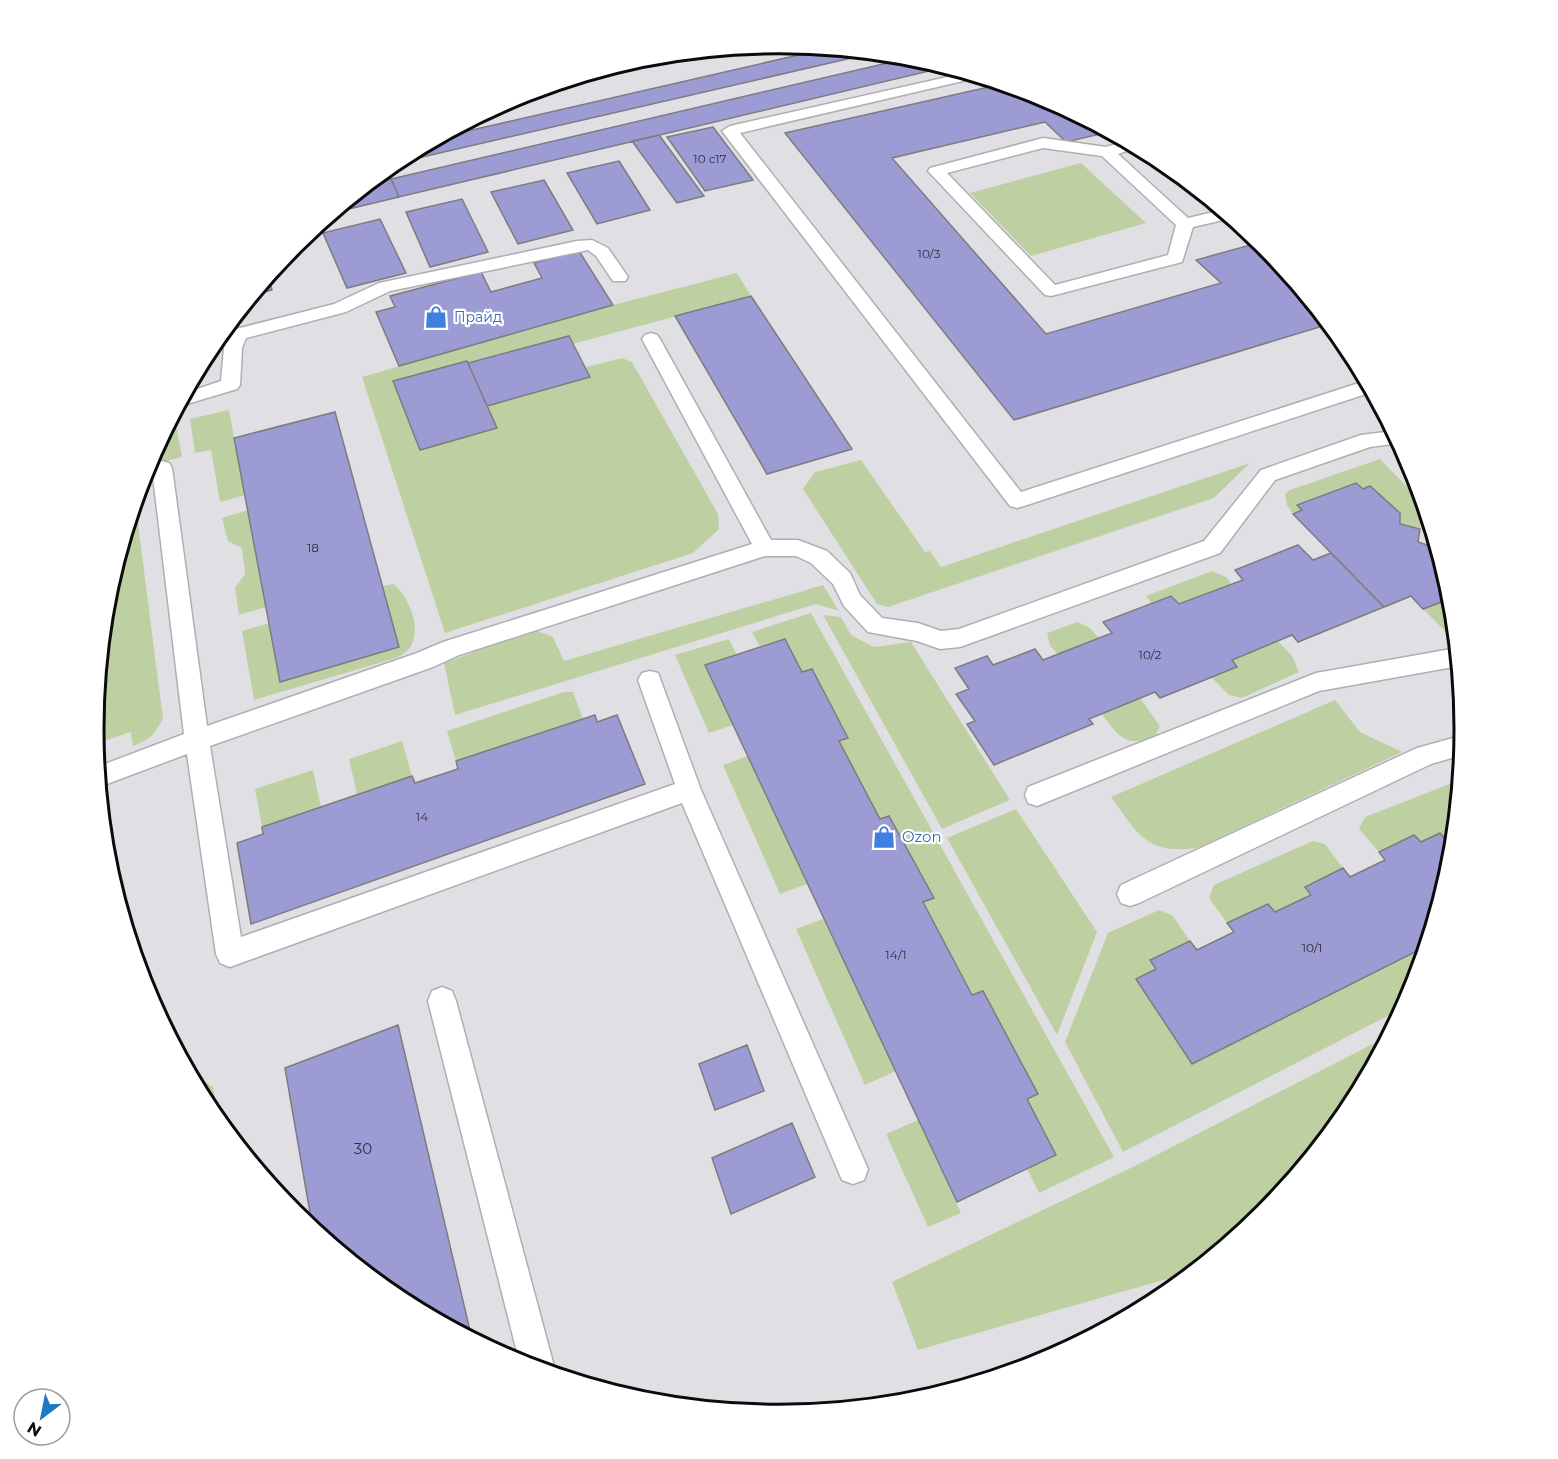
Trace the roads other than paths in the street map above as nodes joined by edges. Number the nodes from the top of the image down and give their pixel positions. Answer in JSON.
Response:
{"nodes":[{"id":1,"x":959,"y":78,"type":"edge"},
{"id":2,"x":1122,"y":147,"type":"edge"},
{"id":3,"x":1107,"y":152,"type":"junction"},
{"id":4,"x":1217,"y":216,"type":"edge"},
{"id":5,"x":1185,"y":224,"type":"junction"},
{"id":6,"x":619,"y":277,"type":"dead end"},
{"id":7,"x":233,"y":332,"type":"edge"},
{"id":8,"x":228,"y":339,"type":"edge"},
{"id":9,"x":651,"y":339,"type":"dead end"},
{"id":10,"x":1362,"y":388,"type":"edge"},
{"id":11,"x":191,"y":397,"type":"edge"},
{"id":12,"x":1388,"y":438,"type":"edge"},
{"id":13,"x":162,"y":468,"type":"dead end"},
{"id":14,"x":765,"y":548,"type":"junction"},
{"id":15,"x":1451,"y":659,"type":"edge"},
{"id":16,"x":650,"y":680,"type":"dead end"},
{"id":17,"x":197,"y":740,"type":"junction"},
{"id":18,"x":1454,"y":748,"type":"edge"},
{"id":19,"x":105,"y":774,"type":"edge"},
{"id":20,"x":688,"y":790,"type":"junction"},
{"id":21,"x":1037,"y":795,"type":"dead end"},
{"id":22,"x":1130,"y":894,"type":"dead end"},
{"id":23,"x":442,"y":1001,"type":"dead end"},
{"id":24,"x":853,"y":1169,"type":"dead end"},
{"id":25,"x":535,"y":1359,"type":"edge"}],
"edges":[{"from":1,"to":10,"type":"lane"},
{"from":2,"to":3,"type":"lane"},
{"from":3,"to":5,"type":"lane"},
{"from":3,"to":5,"type":"lane"},
{"from":4,"to":5,"type":"lane"},
{"from":6,"to":7,"type":"lane"},
{"from":8,"to":11,"type":"lane"},
{"from":9,"to":14,"type":"lane"},
{"from":12,"to":14,"type":"lane"},
{"from":13,"to":17,"type":"lane"},
{"from":14,"to":17,"type":"lane"},
{"from":15,"to":21,"type":"lane"},
{"from":16,"to":20,"type":"lane"},
{"from":17,"to":19,"type":"lane"},
{"from":17,"to":20,"type":"lane"},
{"from":18,"to":22,"type":"lane"},
{"from":20,"to":24,"type":"lane"},
{"from":23,"to":25,"type":"lane"}]}
